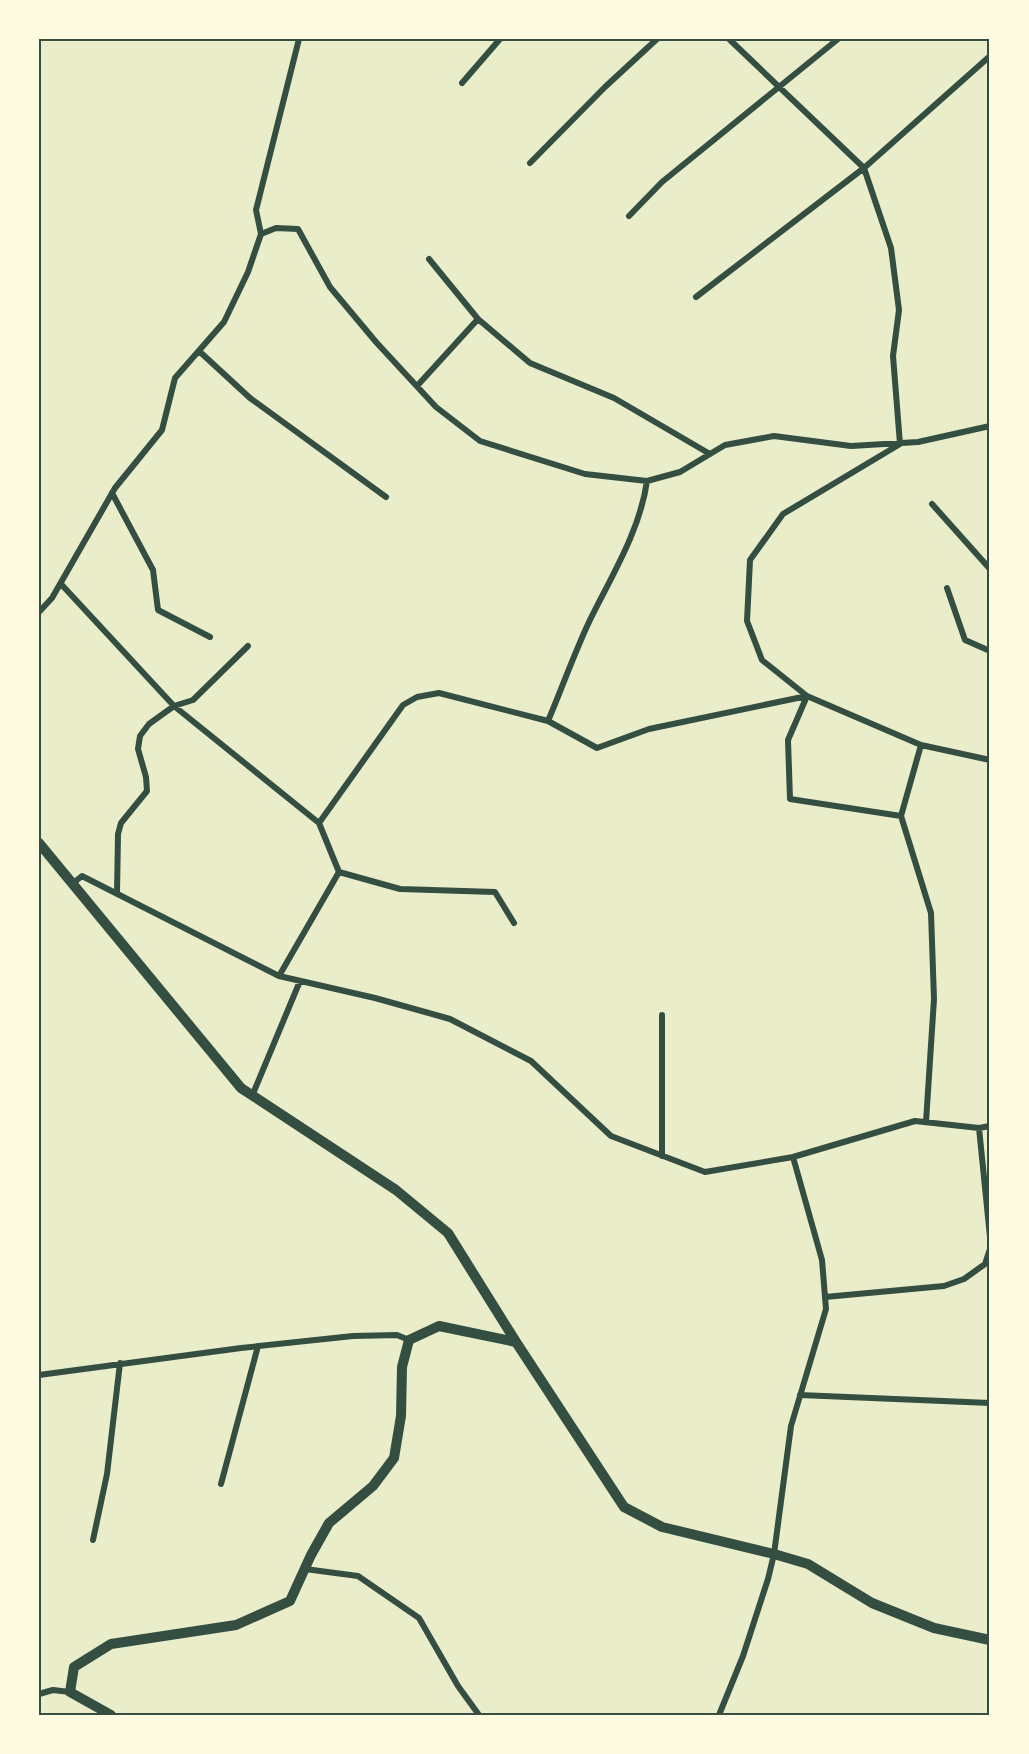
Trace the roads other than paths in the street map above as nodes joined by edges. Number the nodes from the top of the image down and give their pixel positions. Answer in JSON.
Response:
{"nodes":[{"id":1,"x":299,"y":39,"type":"edge"},
{"id":2,"x":500,"y":39,"type":"edge"},
{"id":3,"x":657,"y":39,"type":"edge"},
{"id":4,"x":729,"y":39,"type":"edge"},
{"id":5,"x":838,"y":39,"type":"edge"},
{"id":6,"x":990,"y":56,"type":"edge"},
{"id":7,"x":462,"y":83,"type":"dead end"},
{"id":8,"x":778,"y":86,"type":"junction"},
{"id":9,"x":530,"y":163,"type":"dead end"},
{"id":10,"x":864,"y":168,"type":"junction"},
{"id":11,"x":629,"y":216,"type":"dead end"},
{"id":12,"x":261,"y":234,"type":"junction"},
{"id":13,"x":429,"y":259,"type":"dead end"},
{"id":14,"x":696,"y":297,"type":"dead end"},
{"id":15,"x":478,"y":319,"type":"junction"},
{"id":16,"x":199,"y":351,"type":"junction"},
{"id":17,"x":417,"y":386,"type":"junction"},
{"id":18,"x":990,"y":426,"type":"edge"},
{"id":19,"x":900,"y":444,"type":"junction"},
{"id":20,"x":710,"y":454,"type":"junction"},
{"id":21,"x":647,"y":481,"type":"junction"},
{"id":22,"x":112,"y":493,"type":"junction"},
{"id":23,"x":386,"y":497,"type":"dead end"},
{"id":24,"x":932,"y":504,"type":"dead end"},
{"id":25,"x":990,"y":568,"type":"edge"},
{"id":26,"x":61,"y":584,"type":"junction"},
{"id":27,"x":948,"y":588,"type":"dead end"},
{"id":28,"x":39,"y":612,"type":"edge"},
{"id":29,"x":210,"y":637,"type":"dead end"},
{"id":30,"x":248,"y":646,"type":"dead end"},
{"id":31,"x":990,"y":651,"type":"edge"},
{"id":32,"x":807,"y":696,"type":"junction"},
{"id":33,"x":174,"y":706,"type":"junction"},
{"id":34,"x":548,"y":721,"type":"junction"},
{"id":35,"x":921,"y":745,"type":"junction"},
{"id":36,"x":990,"y":760,"type":"edge"},
{"id":37,"x":901,"y":816,"type":"junction"},
{"id":38,"x":319,"y":823,"type":"junction"},
{"id":39,"x":39,"y":843,"type":"edge"},
{"id":40,"x":339,"y":872,"type":"junction"},
{"id":41,"x":72,"y":884,"type":"junction"},
{"id":42,"x":117,"y":893,"type":"junction"},
{"id":43,"x":514,"y":923,"type":"dead end"},
{"id":44,"x":279,"y":976,"type":"junction"},
{"id":45,"x":300,"y":981,"type":"junction"},
{"id":46,"x":662,"y":1015,"type":"dead end"},
{"id":47,"x":252,"y":1096,"type":"junction"},
{"id":48,"x":926,"y":1122,"type":"junction"},
{"id":49,"x":990,"y":1126,"type":"edge"},
{"id":50,"x":979,"y":1128,"type":"junction"},
{"id":51,"x":662,"y":1156,"type":"junction"},
{"id":52,"x":793,"y":1157,"type":"junction"},
{"id":53,"x":990,"y":1237,"type":"edge"},
{"id":54,"x":990,"y":1249,"type":"edge"},
{"id":55,"x":825,"y":1297,"type":"junction"},
{"id":56,"x":409,"y":1340,"type":"junction"},
{"id":57,"x":516,"y":1342,"type":"junction"},
{"id":58,"x":258,"y":1346,"type":"junction"},
{"id":59,"x":120,"y":1364,"type":"junction"},
{"id":60,"x":39,"y":1375,"type":"edge"},
{"id":61,"x":800,"y":1395,"type":"junction"},
{"id":62,"x":990,"y":1403,"type":"edge"},
{"id":63,"x":221,"y":1484,"type":"dead end"},
{"id":64,"x":93,"y":1540,"type":"dead end"},
{"id":65,"x":774,"y":1554,"type":"junction"},
{"id":66,"x":304,"y":1569,"type":"junction"},
{"id":67,"x":990,"y":1640,"type":"edge"},
{"id":68,"x":70,"y":1692,"type":"junction"},
{"id":69,"x":39,"y":1694,"type":"edge"},
{"id":70,"x":111,"y":1715,"type":"edge"},
{"id":71,"x":479,"y":1715,"type":"edge"},
{"id":72,"x":719,"y":1715,"type":"edge"}],
"edges":[{"from":1,"to":12,"type":"street"},
{"from":2,"to":7,"type":"street"},
{"from":3,"to":9,"type":"street"},
{"from":4,"to":8,"type":"street"},
{"from":5,"to":8,"type":"street"},
{"from":6,"to":10,"type":"street"},
{"from":8,"to":10,"type":"street"},
{"from":8,"to":11,"type":"street"},
{"from":10,"to":14,"type":"street"},
{"from":10,"to":19,"type":"street"},
{"from":12,"to":16,"type":"street"},
{"from":12,"to":17,"type":"street"},
{"from":13,"to":15,"type":"street"},
{"from":15,"to":17,"type":"street"},
{"from":15,"to":20,"type":"street"},
{"from":16,"to":22,"type":"street"},
{"from":16,"to":23,"type":"street"},
{"from":17,"to":21,"type":"street"},
{"from":18,"to":19,"type":"street"},
{"from":19,"to":20,"type":"street"},
{"from":19,"to":32,"type":"street"},
{"from":20,"to":21,"type":"street"},
{"from":21,"to":34,"type":"street"},
{"from":22,"to":26,"type":"street"},
{"from":22,"to":29,"type":"street"},
{"from":24,"to":25,"type":"street"},
{"from":26,"to":28,"type":"street"},
{"from":26,"to":33,"type":"street"},
{"from":27,"to":31,"type":"street"},
{"from":30,"to":33,"type":"street"},
{"from":32,"to":34,"type":"street"},
{"from":32,"to":35,"type":"street"},
{"from":32,"to":37,"type":"street"},
{"from":33,"to":38,"type":"street"},
{"from":33,"to":42,"type":"street"},
{"from":34,"to":38,"type":"street"},
{"from":35,"to":36,"type":"street"},
{"from":35,"to":37,"type":"street"},
{"from":37,"to":48,"type":"street"},
{"from":38,"to":40,"type":"street"},
{"from":39,"to":41,"type":"street"},
{"from":40,"to":43,"type":"street"},
{"from":40,"to":44,"type":"street"},
{"from":41,"to":42,"type":"street"},
{"from":41,"to":47,"type":"street"},
{"from":42,"to":44,"type":"street"},
{"from":44,"to":45,"type":"street"},
{"from":45,"to":47,"type":"street"},
{"from":45,"to":51,"type":"street"},
{"from":46,"to":51,"type":"street"},
{"from":47,"to":57,"type":"street"},
{"from":48,"to":50,"type":"street"},
{"from":48,"to":52,"type":"street"},
{"from":49,"to":50,"type":"street"},
{"from":50,"to":53,"type":"street"},
{"from":51,"to":52,"type":"street"},
{"from":52,"to":55,"type":"street"},
{"from":54,"to":55,"type":"street"},
{"from":55,"to":61,"type":"street"},
{"from":56,"to":57,"type":"street"},
{"from":56,"to":58,"type":"street"},
{"from":56,"to":66,"type":"street"},
{"from":57,"to":65,"type":"street"},
{"from":58,"to":59,"type":"street"},
{"from":58,"to":63,"type":"street"},
{"from":59,"to":60,"type":"street"},
{"from":59,"to":64,"type":"street"},
{"from":61,"to":62,"type":"street"},
{"from":61,"to":65,"type":"street"},
{"from":65,"to":67,"type":"street"},
{"from":65,"to":72,"type":"street"},
{"from":66,"to":68,"type":"street"},
{"from":66,"to":71,"type":"street"},
{"from":68,"to":69,"type":"street"},
{"from":68,"to":70,"type":"street"}]}
